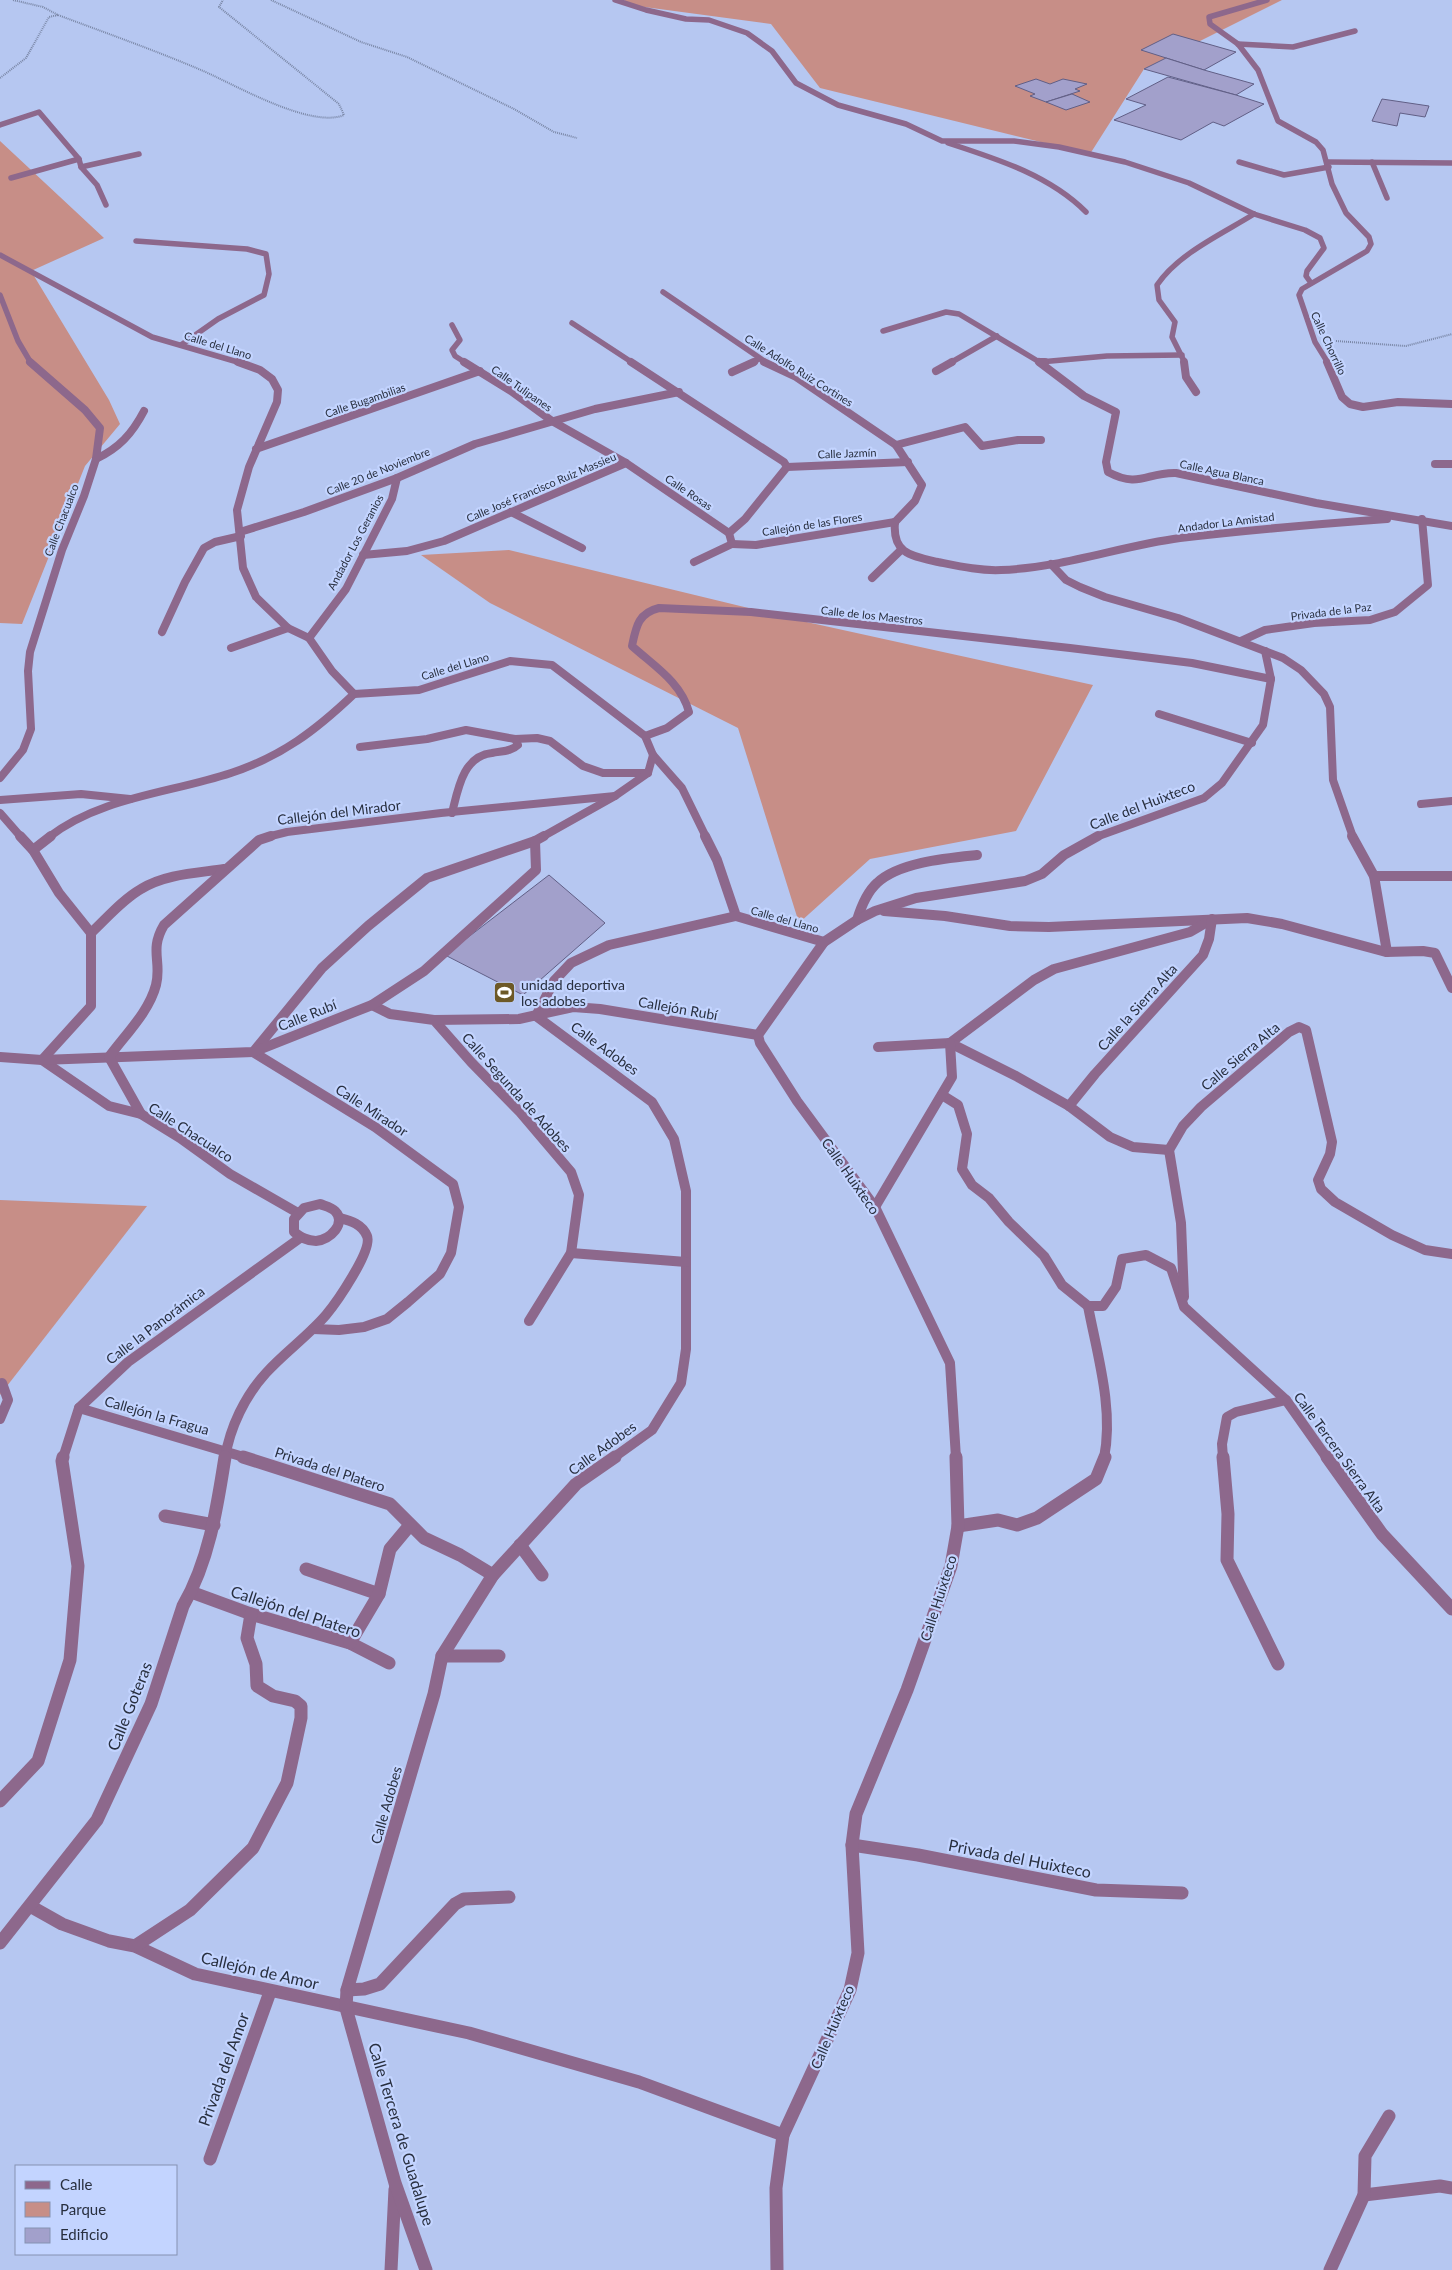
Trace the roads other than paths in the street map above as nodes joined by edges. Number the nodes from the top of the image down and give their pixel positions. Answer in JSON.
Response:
{"nodes":[{"id":1,"x":615,"y":0,"type":"edge"},
{"id":2,"x":1267,"y":0,"type":"edge"},
{"id":3,"x":1355,"y":31,"type":"dead end"},
{"id":4,"x":1238,"y":44,"type":"junction"},
{"id":5,"x":0,"y":125,"type":"edge"},
{"id":6,"x":942,"y":141,"type":"junction"},
{"id":7,"x":139,"y":154,"type":"dead end"},
{"id":8,"x":79,"y":160,"type":"junction"},
{"id":9,"x":1239,"y":162,"type":"dead end"},
{"id":10,"x":1372,"y":162,"type":"junction"},
{"id":11,"x":1328,"y":164,"type":"junction"},
{"id":12,"x":1452,"y":164,"type":"edge"},
{"id":13,"x":82,"y":167,"type":"junction"},
{"id":14,"x":11,"y":178,"type":"dead end"},
{"id":15,"x":1387,"y":198,"type":"dead end"},
{"id":16,"x":106,"y":205,"type":"dead end"},
{"id":17,"x":1086,"y":212,"type":"dead end"},
{"id":18,"x":1254,"y":214,"type":"junction"},
{"id":19,"x":136,"y":241,"type":"dead end"},
{"id":20,"x":0,"y":255,"type":"edge"},
{"id":21,"x":1311,"y":283,"type":"junction"},
{"id":22,"x":663,"y":292,"type":"dead end"},
{"id":23,"x":0,"y":295,"type":"edge"},
{"id":24,"x":572,"y":323,"type":"dead end"},
{"id":25,"x":452,"y":325,"type":"dead end"},
{"id":26,"x":883,"y":331,"type":"dead end"},
{"id":27,"x":997,"y":336,"type":"junction"},
{"id":28,"x":181,"y":345,"type":"junction"},
{"id":29,"x":1182,"y":355,"type":"junction"},
{"id":30,"x":759,"y":359,"type":"junction"},
{"id":31,"x":1040,"y":362,"type":"junction"},
{"id":32,"x":480,"y":371,"type":"junction"},
{"id":33,"x":936,"y":371,"type":"dead end"},
{"id":34,"x":732,"y":372,"type":"dead end"},
{"id":35,"x":680,"y":392,"type":"junction"},
{"id":36,"x":1196,"y":392,"type":"dead end"},
{"id":37,"x":1452,"y":404,"type":"edge"},
{"id":38,"x":144,"y":411,"type":"dead end"},
{"id":39,"x":552,"y":421,"type":"junction"},
{"id":40,"x":1041,"y":440,"type":"dead end"},
{"id":41,"x":896,"y":445,"type":"junction"},
{"id":42,"x":256,"y":449,"type":"junction"},
{"id":43,"x":96,"y":458,"type":"junction"},
{"id":44,"x":908,"y":462,"type":"junction"},
{"id":45,"x":626,"y":463,"type":"junction"},
{"id":46,"x":1434,"y":464,"type":"dead end"},
{"id":47,"x":1452,"y":464,"type":"edge"},
{"id":48,"x":787,"y":467,"type":"junction"},
{"id":49,"x":398,"y":478,"type":"junction"},
{"id":50,"x":511,"y":512,"type":"junction"},
{"id":51,"x":1406,"y":518,"type":"junction"},
{"id":52,"x":1422,"y":519,"type":"junction"},
{"id":53,"x":895,"y":522,"type":"junction"},
{"id":54,"x":1452,"y":526,"type":"edge"},
{"id":55,"x":729,"y":533,"type":"junction"},
{"id":56,"x":241,"y":534,"type":"junction"},
{"id":57,"x":732,"y":544,"type":"junction"},
{"id":58,"x":582,"y":548,"type":"dead end"},
{"id":59,"x":901,"y":550,"type":"junction"},
{"id":60,"x":363,"y":555,"type":"junction"},
{"id":61,"x":694,"y":562,"type":"dead end"},
{"id":62,"x":1051,"y":564,"type":"junction"},
{"id":63,"x":872,"y":578,"type":"dead end"},
{"id":64,"x":288,"y":628,"type":"junction"},
{"id":65,"x":162,"y":632,"type":"dead end"},
{"id":66,"x":309,"y":638,"type":"junction"},
{"id":67,"x":1241,"y":641,"type":"junction"},
{"id":68,"x":231,"y":648,"type":"dead end"},
{"id":69,"x":1265,"y":651,"type":"junction"},
{"id":70,"x":1271,"y":678,"type":"junction"},
{"id":71,"x":354,"y":694,"type":"junction"},
{"id":72,"x":1159,"y":714,"type":"dead end"},
{"id":73,"x":645,"y":736,"type":"junction"},
{"id":74,"x":517,"y":742,"type":"junction"},
{"id":75,"x":1252,"y":743,"type":"junction"},
{"id":76,"x":360,"y":747,"type":"dead end"},
{"id":77,"x":653,"y":755,"type":"junction"},
{"id":78,"x":648,"y":773,"type":"junction"},
{"id":79,"x":0,"y":778,"type":"edge"},
{"id":80,"x":615,"y":796,"type":"junction"},
{"id":81,"x":131,"y":799,"type":"junction"},
{"id":82,"x":0,"y":800,"type":"edge"},
{"id":83,"x":1452,"y":801,"type":"edge"},
{"id":84,"x":1421,"y":804,"type":"dead end"},
{"id":85,"x":0,"y":812,"type":"edge"},
{"id":86,"x":452,"y":813,"type":"junction"},
{"id":87,"x":535,"y":841,"type":"junction"},
{"id":88,"x":33,"y":850,"type":"junction"},
{"id":89,"x":977,"y":855,"type":"dead end"},
{"id":90,"x":226,"y":869,"type":"junction"},
{"id":91,"x":1374,"y":876,"type":"junction"},
{"id":92,"x":1452,"y":876,"type":"edge"},
{"id":93,"x":875,"y":911,"type":"junction"},
{"id":94,"x":736,"y":916,"type":"junction"},
{"id":95,"x":1212,"y":919,"type":"junction"},
{"id":96,"x":857,"y":920,"type":"junction"},
{"id":97,"x":91,"y":933,"type":"junction"},
{"id":98,"x":824,"y":942,"type":"junction"},
{"id":99,"x":1387,"y":952,"type":"junction"},
{"id":100,"x":1452,"y":988,"type":"edge"},
{"id":101,"x":372,"y":1004,"type":"junction"},
{"id":102,"x":536,"y":1016,"type":"junction"},
{"id":103,"x":434,"y":1020,"type":"junction"},
{"id":104,"x":758,"y":1035,"type":"junction"},
{"id":105,"x":950,"y":1043,"type":"junction"},
{"id":106,"x":878,"y":1046,"type":"dead end"},
{"id":107,"x":253,"y":1052,"type":"junction"},
{"id":108,"x":0,"y":1056,"type":"edge"},
{"id":109,"x":109,"y":1057,"type":"junction"},
{"id":110,"x":42,"y":1060,"type":"junction"},
{"id":111,"x":942,"y":1095,"type":"junction"},
{"id":112,"x":1069,"y":1106,"type":"junction"},
{"id":113,"x":141,"y":1114,"type":"junction"},
{"id":114,"x":1169,"y":1150,"type":"junction"},
{"id":115,"x":875,"y":1207,"type":"junction"},
{"id":116,"x":298,"y":1213,"type":"junction"},
{"id":117,"x":340,"y":1218,"type":"junction"},
{"id":118,"x":300,"y":1238,"type":"junction"},
{"id":119,"x":571,"y":1253,"type":"junction"},
{"id":120,"x":1452,"y":1254,"type":"edge"},
{"id":121,"x":686,"y":1262,"type":"junction"},
{"id":122,"x":1088,"y":1306,"type":"junction"},
{"id":123,"x":1184,"y":1307,"type":"junction"},
{"id":124,"x":529,"y":1321,"type":"dead end"},
{"id":125,"x":313,"y":1329,"type":"junction"},
{"id":126,"x":2,"y":1383,"type":"dead end"},
{"id":127,"x":1286,"y":1400,"type":"junction"},
{"id":128,"x":79,"y":1408,"type":"junction"},
{"id":129,"x":0,"y":1419,"type":"edge"},
{"id":130,"x":226,"y":1451,"type":"junction"},
{"id":131,"x":165,"y":1516,"type":"dead end"},
{"id":132,"x":214,"y":1525,"type":"junction"},
{"id":133,"x":410,"y":1525,"type":"junction"},
{"id":134,"x":958,"y":1526,"type":"junction"},
{"id":135,"x":520,"y":1545,"type":"junction"},
{"id":136,"x":306,"y":1568,"type":"dead end"},
{"id":137,"x":493,"y":1575,"type":"junction"},
{"id":138,"x":542,"y":1575,"type":"dead end"},
{"id":139,"x":191,"y":1592,"type":"junction"},
{"id":140,"x":379,"y":1594,"type":"junction"},
{"id":141,"x":1452,"y":1609,"type":"edge"},
{"id":142,"x":251,"y":1614,"type":"junction"},
{"id":143,"x":350,"y":1644,"type":"junction"},
{"id":144,"x":442,"y":1656,"type":"junction"},
{"id":145,"x":499,"y":1656,"type":"dead end"},
{"id":146,"x":389,"y":1663,"type":"dead end"},
{"id":147,"x":1278,"y":1664,"type":"dead end"},
{"id":148,"x":0,"y":1801,"type":"edge"},
{"id":149,"x":852,"y":1845,"type":"junction"},
{"id":150,"x":1182,"y":1893,"type":"dead end"},
{"id":151,"x":509,"y":1897,"type":"dead end"},
{"id":152,"x":30,"y":1906,"type":"junction"},
{"id":153,"x":0,"y":1943,"type":"edge"},
{"id":154,"x":135,"y":1946,"type":"junction"},
{"id":155,"x":347,"y":1990,"type":"junction"},
{"id":156,"x":270,"y":1992,"type":"junction"},
{"id":157,"x":346,"y":2008,"type":"junction"},
{"id":158,"x":1389,"y":2116,"type":"dead end"},
{"id":159,"x":783,"y":2136,"type":"junction"},
{"id":160,"x":210,"y":2159,"type":"dead end"},
{"id":161,"x":395,"y":2183,"type":"junction"},
{"id":162,"x":1452,"y":2188,"type":"edge"},
{"id":163,"x":1364,"y":2195,"type":"junction"},
{"id":164,"x":390,"y":2270,"type":"edge"},
{"id":165,"x":426,"y":2270,"type":"edge"},
{"id":166,"x":778,"y":2270,"type":"edge"},
{"id":167,"x":1330,"y":2270,"type":"edge"}],
"edges":[{"from":1,"to":6,"type":"street"},
{"from":2,"to":4,"type":"street"},
{"from":3,"to":4,"type":"street"},
{"from":4,"to":11,"type":"street"},
{"from":5,"to":8,"type":"street"},
{"from":6,"to":17,"type":"street"},
{"from":6,"to":18,"type":"street"},
{"from":7,"to":13,"type":"street"},
{"from":8,"to":13,"type":"street"},
{"from":8,"to":14,"type":"street"},
{"from":9,"to":11,"type":"street"},
{"from":10,"to":11,"type":"street"},
{"from":10,"to":12,"type":"street"},
{"from":10,"to":15,"type":"street"},
{"from":11,"to":21,"type":"street"},
{"from":13,"to":16,"type":"street"},
{"from":18,"to":21,"type":"street"},
{"from":18,"to":29,"type":"street"},
{"from":19,"to":28,"type":"street"},
{"from":20,"to":28,"type":"street","name":"Calle del Llano"},
{"from":21,"to":37,"type":"street","name":"Calle Chorrillo"},
{"from":22,"to":30,"type":"street","name":"Calle Adolfo Ruiz Cortines"},
{"from":23,"to":43,"type":"street","name":"Calle Chacualco"},
{"from":24,"to":35,"type":"street"},
{"from":25,"to":32,"type":"street","name":"Calle Tulipanes"},
{"from":26,"to":27,"type":"street","name":"Calle Agua Blanca"},
{"from":27,"to":31,"type":"street","name":"Calle Agua Blanca"},
{"from":27,"to":33,"type":"street"},
{"from":28,"to":42,"type":"street","name":"Calle del Llano"},
{"from":29,"to":31,"type":"street"},
{"from":29,"to":36,"type":"street"},
{"from":30,"to":34,"type":"street"},
{"from":30,"to":41,"type":"street","name":"Calle Adolfo Ruiz Cortines"},
{"from":31,"to":51,"type":"street","name":"Calle Agua Blanca"},
{"from":32,"to":39,"type":"street","name":"Calle Tulipanes"},
{"from":32,"to":42,"type":"street","name":"Calle Bugambilias"},
{"from":35,"to":39,"type":"street"},
{"from":35,"to":48,"type":"street"},
{"from":38,"to":43,"type":"street"},
{"from":39,"to":45,"type":"street","name":"Calle José Francisco Ruiz Massieu"},
{"from":39,"to":49,"type":"street","name":"Calle 20 de Noviembre"},
{"from":40,"to":41,"type":"street"},
{"from":41,"to":44,"type":"street","name":"Calle Adolfo Ruiz Cortines"},
{"from":42,"to":56,"type":"street","name":"Calle del Llano"},
{"from":43,"to":79,"type":"street","name":"Calle Chacualco"},
{"from":44,"to":48,"type":"street","name":"Calle Jazmín"},
{"from":44,"to":53,"type":"street","name":"Calle Adolfo Ruiz Cortines"},
{"from":45,"to":50,"type":"street","name":"Calle José Francisco Ruiz Massieu"},
{"from":45,"to":55,"type":"street","name":"Calle Rosas"},
{"from":46,"to":47,"type":"street"},
{"from":48,"to":55,"type":"street"},
{"from":49,"to":56,"type":"street","name":"Calle 20 de Noviembre"},
{"from":49,"to":60,"type":"street","name":"Andador Los Geranios"},
{"from":50,"to":58,"type":"street"},
{"from":50,"to":60,"type":"street","name":"Calle José Francisco Ruiz Massieu"},
{"from":51,"to":52,"type":"street","name":"Calle Agua Blanca"},
{"from":51,"to":62,"type":"street","name":"Andador La Amistad"},
{"from":52,"to":54,"type":"street","name":"Calle Agua Blanca"},
{"from":52,"to":67,"type":"street","name":"Privada de la Paz"},
{"from":53,"to":57,"type":"street","name":"Callejón de las Flores"},
{"from":53,"to":59,"type":"street"},
{"from":55,"to":57,"type":"street"},
{"from":56,"to":64,"type":"street","name":"Calle del Llano"},
{"from":56,"to":65,"type":"street","name":"Calle 20 de Noviembre"},
{"from":57,"to":61,"type":"street"},
{"from":59,"to":62,"type":"street","name":"Andador La Amistad"},
{"from":59,"to":63,"type":"street"},
{"from":60,"to":66,"type":"street","name":"Andador Los Geranios"},
{"from":62,"to":67,"type":"street"},
{"from":64,"to":66,"type":"street","name":"Calle del Llano"},
{"from":64,"to":68,"type":"street"},
{"from":66,"to":71,"type":"street","name":"Calle del Llano"},
{"from":67,"to":69,"type":"street"},
{"from":69,"to":70,"type":"street"},
{"from":69,"to":91,"type":"street"},
{"from":70,"to":73,"type":"street","name":"Calle de los Maestros"},
{"from":70,"to":75,"type":"street","name":"Calle del Huixteco"},
{"from":71,"to":73,"type":"street","name":"Calle del Llano"},
{"from":71,"to":81,"type":"street"},
{"from":72,"to":75,"type":"street"},
{"from":73,"to":77,"type":"street","name":"Calle del Llano"},
{"from":74,"to":76,"type":"street"},
{"from":74,"to":78,"type":"street"},
{"from":74,"to":86,"type":"street"},
{"from":75,"to":93,"type":"street","name":"Calle del Huixteco"},
{"from":77,"to":78,"type":"street"},
{"from":77,"to":94,"type":"street","name":"Calle del Llano"},
{"from":78,"to":80,"type":"street"},
{"from":80,"to":86,"type":"street","name":"Callejón del Mirador"},
{"from":80,"to":87,"type":"street"},
{"from":81,"to":82,"type":"street"},
{"from":81,"to":88,"type":"street"},
{"from":83,"to":84,"type":"street"},
{"from":85,"to":88,"type":"street"},
{"from":86,"to":90,"type":"street","name":"Callejón del Mirador"},
{"from":87,"to":101,"type":"street"},
{"from":87,"to":107,"type":"street"},
{"from":88,"to":97,"type":"street"},
{"from":89,"to":96,"type":"street"},
{"from":90,"to":97,"type":"street"},
{"from":90,"to":109,"type":"street","name":"Callejón del Mirador"},
{"from":91,"to":92,"type":"street"},
{"from":91,"to":99,"type":"street"},
{"from":93,"to":95,"type":"street"},
{"from":93,"to":96,"type":"street"},
{"from":94,"to":98,"type":"street","name":"Calle del Llano"},
{"from":94,"to":102,"type":"street"},
{"from":95,"to":99,"type":"street"},
{"from":95,"to":105,"type":"street"},
{"from":95,"to":112,"type":"street","name":"Calle la Sierra Alta"},
{"from":96,"to":98,"type":"street"},
{"from":97,"to":110,"type":"street"},
{"from":98,"to":104,"type":"street"},
{"from":99,"to":100,"type":"street"},
{"from":101,"to":103,"type":"street"},
{"from":101,"to":107,"type":"street","name":"Calle Rubí"},
{"from":102,"to":103,"type":"street"},
{"from":102,"to":104,"type":"street","name":"Callejón Rubí"},
{"from":102,"to":121,"type":"street","name":"Calle Adobes"},
{"from":103,"to":119,"type":"street","name":"Calle Segunda de Adobes"},
{"from":104,"to":115,"type":"street","name":"Calle Huixteco"},
{"from":105,"to":106,"type":"street"},
{"from":105,"to":111,"type":"street"},
{"from":105,"to":112,"type":"street"},
{"from":107,"to":109,"type":"street"},
{"from":107,"to":125,"type":"street","name":"Calle Mirador"},
{"from":108,"to":110,"type":"street"},
{"from":109,"to":110,"type":"street"},
{"from":109,"to":113,"type":"street"},
{"from":110,"to":113,"type":"street","name":"Calle Chacualco"},
{"from":111,"to":115,"type":"street"},
{"from":111,"to":122,"type":"street"},
{"from":112,"to":114,"type":"street"},
{"from":113,"to":116,"type":"street","name":"Calle Chacualco"},
{"from":114,"to":120,"type":"street","name":"Calle Sierra Alta"},
{"from":114,"to":123,"type":"street"},
{"from":115,"to":134,"type":"street","name":"Calle Huixteco"},
{"from":116,"to":117,"type":"street"},
{"from":116,"to":118,"type":"street"},
{"from":117,"to":118,"type":"street"},
{"from":117,"to":125,"type":"street"},
{"from":118,"to":128,"type":"street","name":"Calle la Panorámica"},
{"from":119,"to":121,"type":"street"},
{"from":119,"to":124,"type":"street"},
{"from":121,"to":135,"type":"street","name":"Calle Adobes"},
{"from":122,"to":123,"type":"street","name":"Calle Tercera Sierra Alta"},
{"from":122,"to":134,"type":"street"},
{"from":123,"to":127,"type":"street","name":"Calle Tercera Sierra Alta"},
{"from":125,"to":130,"type":"street","name":"Calle Goteras"},
{"from":126,"to":129,"type":"street"},
{"from":127,"to":141,"type":"street","name":"Calle Tercera Sierra Alta"},
{"from":127,"to":147,"type":"street"},
{"from":128,"to":130,"type":"street","name":"Callejón la Fragua"},
{"from":128,"to":148,"type":"street","name":"Calle la Panorámica"},
{"from":130,"to":132,"type":"street","name":"Calle Goteras"},
{"from":130,"to":133,"type":"street","name":"Privada del Platero"},
{"from":131,"to":132,"type":"street"},
{"from":132,"to":139,"type":"street","name":"Calle Goteras"},
{"from":133,"to":137,"type":"street","name":"Privada del Platero"},
{"from":133,"to":140,"type":"street"},
{"from":134,"to":149,"type":"street","name":"Calle Huixteco"},
{"from":135,"to":137,"type":"street","name":"Calle Adobes"},
{"from":135,"to":138,"type":"street"},
{"from":136,"to":140,"type":"street"},
{"from":137,"to":144,"type":"street","name":"Calle Adobes"},
{"from":139,"to":142,"type":"street","name":"Callejón del Platero"},
{"from":139,"to":152,"type":"street","name":"Calle Goteras"},
{"from":140,"to":143,"type":"street"},
{"from":142,"to":143,"type":"street","name":"Callejón del Platero"},
{"from":142,"to":154,"type":"street"},
{"from":143,"to":146,"type":"street","name":"Callejón del Platero"},
{"from":144,"to":145,"type":"street"},
{"from":144,"to":155,"type":"street","name":"Calle Adobes"},
{"from":149,"to":150,"type":"street","name":"Privada del Huixteco"},
{"from":149,"to":159,"type":"street","name":"Calle Huixteco"},
{"from":151,"to":155,"type":"street"},
{"from":152,"to":153,"type":"street","name":"Calle Goteras"},
{"from":152,"to":154,"type":"street","name":"Callejón de Amor"},
{"from":154,"to":156,"type":"street","name":"Callejón de Amor"},
{"from":155,"to":157,"type":"street","name":"Calle Adobes"},
{"from":156,"to":157,"type":"street","name":"Callejón de Amor"},
{"from":156,"to":160,"type":"street","name":"Privada del Amor"},
{"from":157,"to":159,"type":"street","name":"Callejón de Amor"},
{"from":157,"to":161,"type":"street","name":"Calle Tercera de Guadalupe"},
{"from":158,"to":163,"type":"street"},
{"from":159,"to":166,"type":"street","name":"Calle Huixteco"},
{"from":161,"to":164,"type":"street"},
{"from":161,"to":165,"type":"street","name":"Calle Tercera de Guadalupe"},
{"from":162,"to":163,"type":"street"},
{"from":163,"to":167,"type":"street"}]}
